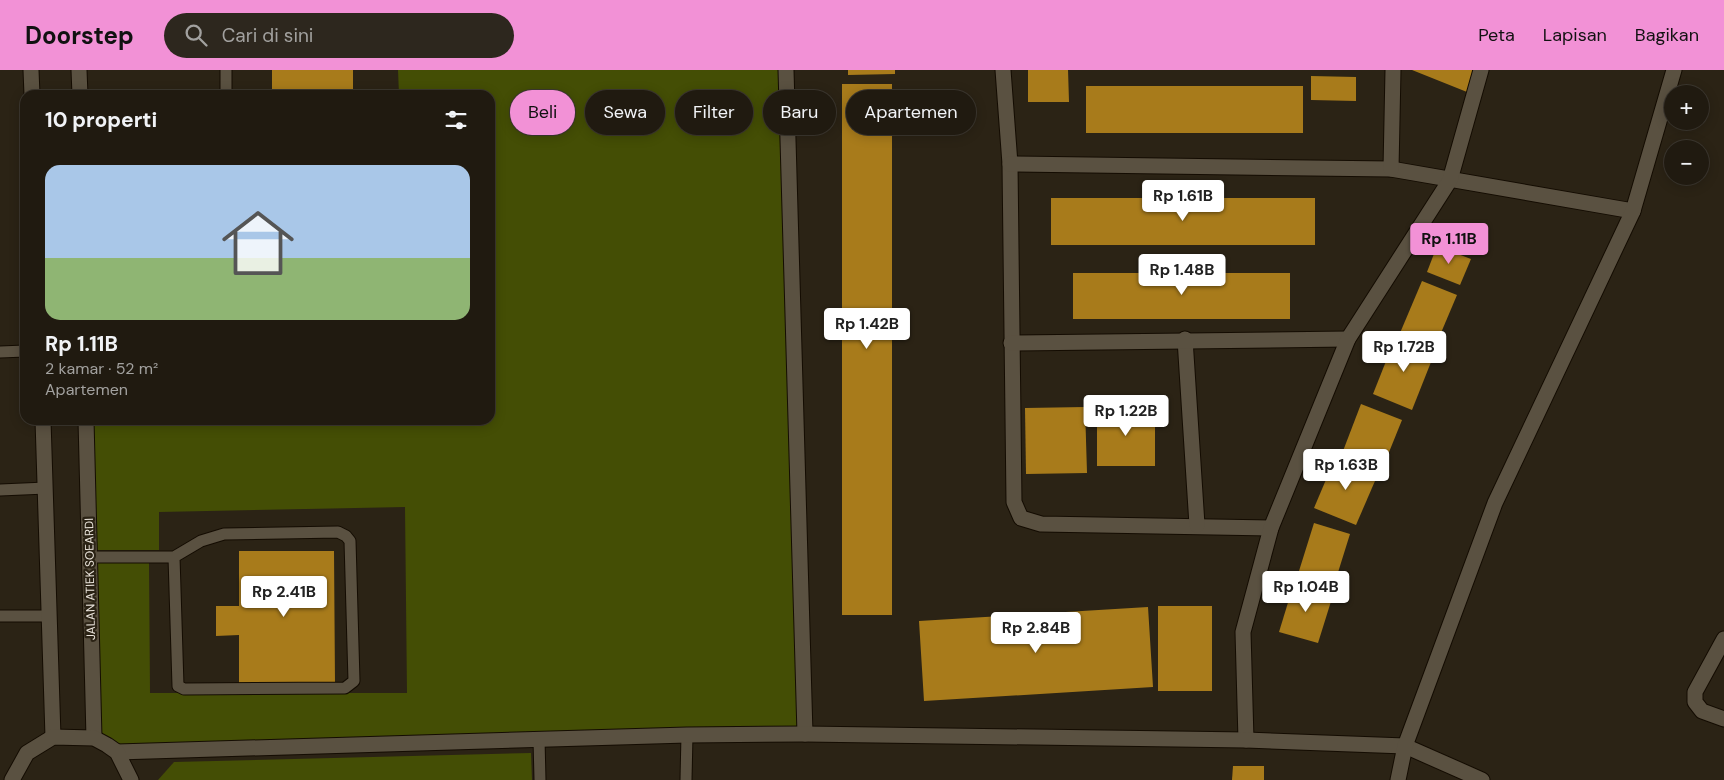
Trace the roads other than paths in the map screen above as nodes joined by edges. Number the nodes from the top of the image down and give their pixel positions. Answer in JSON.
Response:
{"nodes":[{"id":1,"x":31,"y":70,"type":"edge"},
{"id":2,"x":79,"y":70,"type":"edge"},
{"id":3,"x":226,"y":70,"type":"edge"},
{"id":4,"x":786,"y":70,"type":"edge"},
{"id":5,"x":1003,"y":70,"type":"edge"},
{"id":6,"x":1393,"y":70,"type":"edge"},
{"id":7,"x":1482,"y":70,"type":"edge"},
{"id":8,"x":1674,"y":70,"type":"edge"},
{"id":9,"x":32,"y":90,"type":"edge"},
{"id":10,"x":80,"y":90,"type":"edge"},
{"id":11,"x":226,"y":90,"type":"edge"},
{"id":12,"x":1010,"y":164,"type":"junction"},
{"id":13,"x":1391,"y":169,"type":"junction"},
{"id":14,"x":1450,"y":180,"type":"junction"},
{"id":15,"x":1633,"y":211,"type":"junction"},
{"id":16,"x":1348,"y":339,"type":"junction"},
{"id":17,"x":1185,"y":340,"type":"junction"},
{"id":18,"x":1011,"y":343,"type":"junction"},
{"id":19,"x":20,"y":351,"type":"edge"},
{"id":20,"x":0,"y":352,"type":"edge"},
{"id":21,"x":43,"y":425,"type":"edge"},
{"id":22,"x":86,"y":425,"type":"edge"},
{"id":23,"x":46,"y":488,"type":"junction"},
{"id":24,"x":0,"y":490,"type":"edge"},
{"id":25,"x":1197,"y":525,"type":"junction"},
{"id":26,"x":1271,"y":528,"type":"junction"},
{"id":27,"x":89,"y":556,"type":"junction"},
{"id":28,"x":174,"y":557,"type":"junction"},
{"id":29,"x":0,"y":616,"type":"edge"},
{"id":30,"x":50,"y":616,"type":"junction"},
{"id":31,"x":1724,"y":639,"type":"edge"},
{"id":32,"x":1724,"y":720,"type":"edge"},
{"id":33,"x":805,"y":734,"type":"junction"},
{"id":34,"x":686,"y":735,"type":"junction"},
{"id":35,"x":53,"y":737,"type":"junction"},
{"id":36,"x":94,"y":738,"type":"junction"},
{"id":37,"x":539,"y":739,"type":"junction"},
{"id":38,"x":1246,"y":740,"type":"junction"},
{"id":39,"x":1405,"y":746,"type":"junction"},
{"id":40,"x":117,"y":752,"type":"junction"},
{"id":41,"x":12,"y":780,"type":"edge"},
{"id":42,"x":130,"y":780,"type":"edge"},
{"id":43,"x":540,"y":780,"type":"edge"},
{"id":44,"x":686,"y":780,"type":"edge"},
{"id":45,"x":1398,"y":780,"type":"edge"},
{"id":46,"x":1482,"y":780,"type":"edge"}],
"edges":[{"from":1,"to":9,"type":"street"},
{"from":2,"to":10,"type":"street"},
{"from":3,"to":11,"type":"lane"},
{"from":4,"to":33,"type":"street"},
{"from":5,"to":12,"type":"street"},
{"from":6,"to":13,"type":"street"},
{"from":7,"to":14,"type":"street"},
{"from":8,"to":15,"type":"street"},
{"from":12,"to":13,"type":"street"},
{"from":12,"to":18,"type":"street"},
{"from":13,"to":14,"type":"street"},
{"from":14,"to":15,"type":"street"},
{"from":14,"to":16,"type":"street"},
{"from":15,"to":39,"type":"street"},
{"from":16,"to":17,"type":"street"},
{"from":16,"to":26,"type":"street"},
{"from":17,"to":18,"type":"street"},
{"from":17,"to":25,"type":"street"},
{"from":18,"to":25,"type":"street"},
{"from":19,"to":20,"type":"lane"},
{"from":21,"to":23,"type":"street"},
{"from":22,"to":27,"type":"street","name":"JALAN ATIEK SOEARDI"},
{"from":23,"to":24,"type":"lane"},
{"from":23,"to":30,"type":"street"},
{"from":25,"to":26,"type":"street"},
{"from":26,"to":38,"type":"street"},
{"from":27,"to":28,"type":"lane"},
{"from":27,"to":36,"type":"street","name":"JALAN ATIEK SOEARDI"},
{"from":28,"to":28,"type":"lane"},
{"from":29,"to":30,"type":"lane"},
{"from":30,"to":35,"type":"street"},
{"from":31,"to":32,"type":"street"},
{"from":33,"to":34,"type":"street"},
{"from":33,"to":38,"type":"street"},
{"from":34,"to":37,"type":"street"},
{"from":34,"to":44,"type":"lane"},
{"from":35,"to":36,"type":"street"},
{"from":35,"to":41,"type":"street"},
{"from":36,"to":40,"type":"street"},
{"from":37,"to":40,"type":"street"},
{"from":37,"to":43,"type":"lane"},
{"from":38,"to":39,"type":"street"},
{"from":39,"to":45,"type":"street"},
{"from":39,"to":46,"type":"street"},
{"from":40,"to":42,"type":"street"}]}
